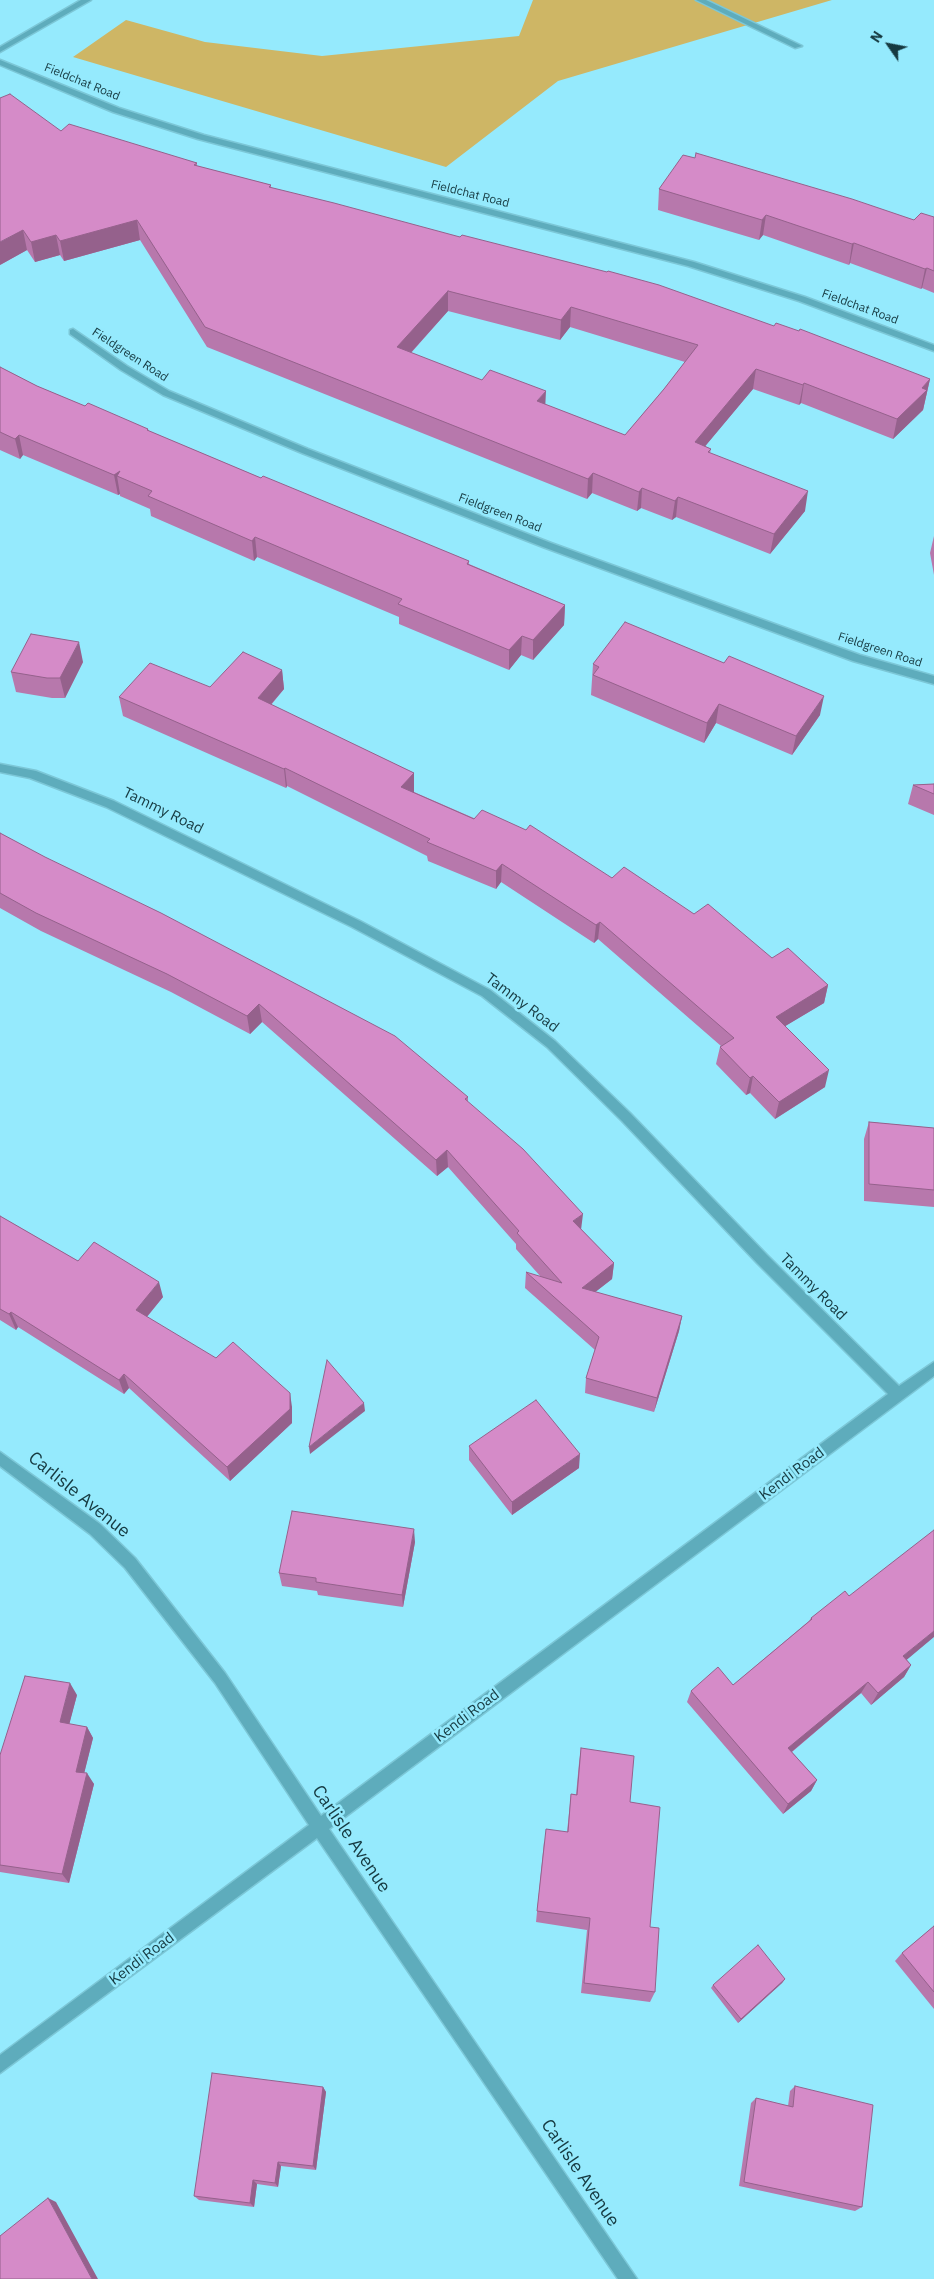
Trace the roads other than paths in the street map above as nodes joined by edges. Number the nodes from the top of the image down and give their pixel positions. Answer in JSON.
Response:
{"nodes":[{"id":1,"x":87,"y":0,"type":"edge"},
{"id":2,"x":700,"y":0,"type":"edge"},
{"id":3,"x":798,"y":46,"type":"dead end"},
{"id":4,"x":0,"y":50,"type":"edge"},
{"id":5,"x":0,"y":62,"type":"edge"},
{"id":6,"x":73,"y":332,"type":"dead end"},
{"id":7,"x":934,"y":348,"type":"edge"},
{"id":8,"x":934,"y":680,"type":"edge"},
{"id":9,"x":0,"y":768,"type":"edge"},
{"id":10,"x":934,"y":1368,"type":"edge"},
{"id":11,"x":898,"y":1395,"type":"junction"},
{"id":12,"x":0,"y":1458,"type":"edge"},
{"id":13,"x":319,"y":1827,"type":"junction"},
{"id":14,"x":0,"y":2065,"type":"edge"},
{"id":15,"x":628,"y":2279,"type":"edge"}],
"edges":[{"from":1,"to":4,"type":"street"},
{"from":2,"to":3,"type":"street"},
{"from":5,"to":7,"type":"street","name":"Fieldchat Road"},
{"from":6,"to":8,"type":"street","name":"Fieldgreen Road"},
{"from":9,"to":11,"type":"street","name":"Tammy Road"},
{"from":10,"to":11,"type":"street","name":"Kendi Road"},
{"from":11,"to":13,"type":"street","name":"Kendi Road"},
{"from":12,"to":13,"type":"street","name":"Carlisle Avenue"},
{"from":13,"to":14,"type":"street","name":"Kendi Road"},
{"from":13,"to":15,"type":"street","name":"Carlisle Avenue"}]}
